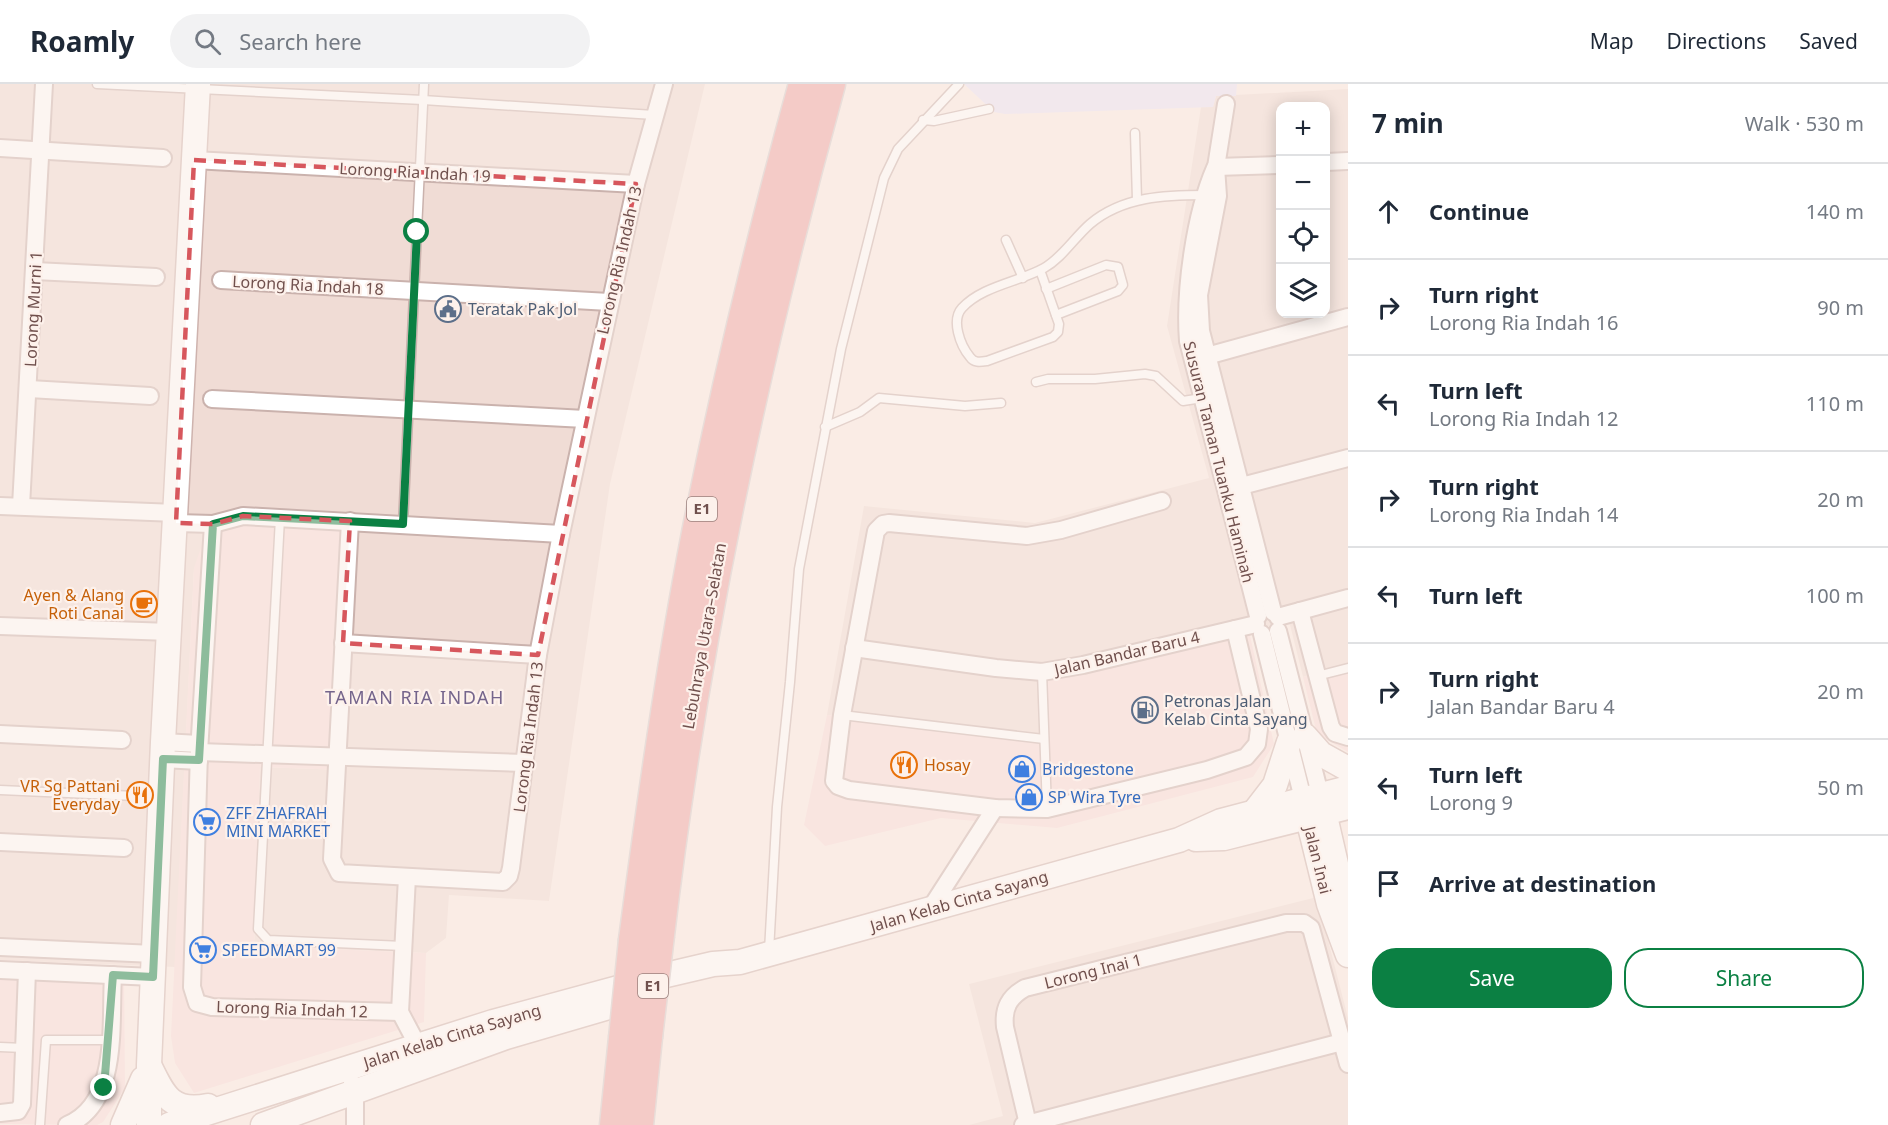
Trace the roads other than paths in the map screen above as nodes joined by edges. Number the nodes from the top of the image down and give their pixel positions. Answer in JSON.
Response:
{"nodes":[{"id":1,"x":44,"y":84,"type":"edge"},
{"id":2,"x":97,"y":84,"type":"edge"},
{"id":3,"x":424,"y":84,"type":"edge"},
{"id":4,"x":664,"y":84,"type":"edge"},
{"id":5,"x":804,"y":84,"type":"edge"},
{"id":6,"x":830,"y":84,"type":"edge"},
{"id":7,"x":959,"y":84,"type":"edge"},
{"id":8,"x":198,"y":87,"type":"edge"},
{"id":9,"x":423,"y":100,"type":"junction"},
{"id":10,"x":1226,"y":104,"type":"dead end"},
{"id":11,"x":989,"y":109,"type":"dead end"},
{"id":12,"x":654,"y":115,"type":"junction"},
{"id":13,"x":923,"y":120,"type":"junction"},
{"id":14,"x":1135,"y":133,"type":"dead end"},
{"id":15,"x":0,"y":148,"type":"edge"},
{"id":16,"x":40,"y":151,"type":"junction"},
{"id":17,"x":163,"y":158,"type":"dead end"},
{"id":18,"x":194,"y":160,"type":"junction"},
{"id":19,"x":1348,"y":161,"type":"edge"},
{"id":20,"x":1330,"y":162,"type":"edge"},
{"id":21,"x":1276,"y":165,"type":"edge"},
{"id":22,"x":1216,"y":167,"type":"junction"},
{"id":23,"x":420,"y":172,"type":"junction"},
{"id":24,"x":636,"y":184,"type":"junction"},
{"id":25,"x":1211,"y":195,"type":"junction"},
{"id":26,"x":1137,"y":200,"type":"junction"},
{"id":27,"x":1006,"y":240,"type":"dead end"},
{"id":28,"x":1040,"y":270,"type":"junction"},
{"id":29,"x":35,"y":271,"type":"junction"},
{"id":30,"x":156,"y":277,"type":"dead end"},
{"id":31,"x":1023,"y":278,"type":"junction"},
{"id":32,"x":221,"y":280,"type":"dead end"},
{"id":33,"x":1046,"y":289,"type":"junction"},
{"id":34,"x":414,"y":291,"type":"junction"},
{"id":35,"x":609,"y":302,"type":"junction"},
{"id":36,"x":1056,"y":315,"type":"junction"},
{"id":37,"x":1348,"y":317,"type":"edge"},
{"id":38,"x":1199,"y":358,"type":"junction"},
{"id":39,"x":1036,"y":382,"type":"dead end"},
{"id":40,"x":29,"y":389,"type":"junction"},
{"id":41,"x":150,"y":396,"type":"dead end"},
{"id":42,"x":1202,"y":398,"type":"junction"},
{"id":43,"x":212,"y":399,"type":"dead end"},
{"id":44,"x":1001,"y":402,"type":"dead end"},
{"id":45,"x":408,"y":410,"type":"junction"},
{"id":46,"x":585,"y":418,"type":"junction"},
{"id":47,"x":825,"y":427,"type":"junction"},
{"id":48,"x":1348,"y":458,"type":"edge"},
{"id":49,"x":1233,"y":488,"type":"junction"},
{"id":50,"x":1162,"y":501,"type":"dead end"},
{"id":51,"x":0,"y":506,"type":"edge"},
{"id":52,"x":21,"y":506,"type":"junction"},
{"id":53,"x":176,"y":518,"type":"junction"},
{"id":54,"x":280,"y":518,"type":"junction"},
{"id":55,"x":350,"y":521,"type":"junction"},
{"id":56,"x":213,"y":524,"type":"junction"},
{"id":57,"x":403,"y":524,"type":"junction"},
{"id":58,"x":561,"y":534,"type":"junction"},
{"id":59,"x":1348,"y":598,"type":"edge"},
{"id":60,"x":1300,"y":611,"type":"junction"},
{"id":61,"x":1267,"y":622,"type":"junction"},
{"id":62,"x":0,"y":626,"type":"edge"},
{"id":63,"x":1234,"y":629,"type":"junction"},
{"id":64,"x":170,"y":632,"type":"junction"},
{"id":65,"x":343,"y":643,"type":"junction"},
{"id":66,"x":854,"y":648,"type":"junction"},
{"id":67,"x":538,"y":655,"type":"junction"},
{"id":68,"x":1348,"y":668,"type":"edge"},
{"id":69,"x":1042,"y":672,"type":"junction"},
{"id":70,"x":1317,"y":676,"type":"junction"},
{"id":71,"x":842,"y":715,"type":"junction"},
{"id":72,"x":0,"y":734,"type":"edge"},
{"id":73,"x":1348,"y":738,"type":"edge"},
{"id":74,"x":1044,"y":739,"type":"junction"},
{"id":75,"x":1297,"y":739,"type":"junction"},
{"id":76,"x":122,"y":740,"type":"dead end"},
{"id":77,"x":163,"y":750,"type":"junction"},
{"id":78,"x":199,"y":752,"type":"junction"},
{"id":79,"x":266,"y":755,"type":"junction"},
{"id":80,"x":337,"y":758,"type":"junction"},
{"id":81,"x":525,"y":763,"type":"junction"},
{"id":82,"x":1348,"y":769,"type":"edge"},
{"id":83,"x":1348,"y":788,"type":"edge"},
{"id":84,"x":0,"y":790,"type":"edge"},
{"id":85,"x":161,"y":797,"type":"junction"},
{"id":86,"x":1314,"y":806,"type":"junction"},
{"id":87,"x":1348,"y":807,"type":"edge"},
{"id":88,"x":995,"y":808,"type":"junction"},
{"id":89,"x":1047,"y":809,"type":"junction"},
{"id":90,"x":1257,"y":820,"type":"junction"},
{"id":91,"x":1348,"y":827,"type":"edge"},
{"id":92,"x":0,"y":842,"type":"edge"},
{"id":93,"x":124,"y":848,"type":"dead end"},
{"id":94,"x":1328,"y":865,"type":"junction"},
{"id":95,"x":407,"y":877,"type":"junction"},
{"id":96,"x":930,"y":909,"type":"junction"},
{"id":97,"x":1348,"y":916,"type":"edge"},
{"id":98,"x":646,"y":938,"type":"junction"},
{"id":99,"x":404,"y":946,"type":"junction"},
{"id":100,"x":0,"y":947,"type":"edge"},
{"id":101,"x":768,"y":954,"type":"junction"},
{"id":102,"x":1348,"y":955,"type":"edge"},
{"id":103,"x":740,"y":962,"type":"junction"},
{"id":104,"x":153,"y":965,"type":"junction"},
{"id":105,"x":0,"y":970,"type":"edge"},
{"id":106,"x":27,"y":971,"type":"junction"},
{"id":107,"x":113,"y":975,"type":"junction"},
{"id":108,"x":400,"y":1012,"type":"junction"},
{"id":109,"x":635,"y":1038,"type":"junction"},
{"id":110,"x":109,"y":1040,"type":"junction"},
{"id":111,"x":1342,"y":1042,"type":"junction"},
{"id":112,"x":418,"y":1046,"type":"junction"},
{"id":113,"x":0,"y":1047,"type":"edge"},
{"id":114,"x":24,"y":1048,"type":"junction"},
{"id":115,"x":1348,"y":1064,"type":"edge"},
{"id":116,"x":148,"y":1065,"type":"junction"},
{"id":117,"x":347,"y":1068,"type":"junction"},
{"id":118,"x":355,"y":1092,"type":"junction"},
{"id":119,"x":234,"y":1105,"type":"junction"},
{"id":120,"x":0,"y":1113,"type":"edge"},
{"id":121,"x":1026,"y":1124,"type":"edge"},
{"id":122,"x":40,"y":1125,"type":"edge"},
{"id":123,"x":67,"y":1125,"type":"edge"},
{"id":124,"x":123,"y":1125,"type":"edge"},
{"id":125,"x":149,"y":1125,"type":"edge"},
{"id":126,"x":169,"y":1125,"type":"edge"},
{"id":127,"x":263,"y":1125,"type":"edge"},
{"id":128,"x":355,"y":1125,"type":"edge"},
{"id":129,"x":615,"y":1125,"type":"edge"},
{"id":130,"x":638,"y":1125,"type":"edge"}],
"edges":[{"from":1,"to":16,"type":"street","name":"Lorong Murni 1"},
{"from":2,"to":8,"type":"lane"},
{"from":3,"to":9,"type":"lane"},
{"from":4,"to":12,"type":"street","name":"Lorong Ria Indah 13"},
{"from":5,"to":98,"type":"highway","name":"Lebuhraya Utara–Selatan","number":"E1"},
{"from":6,"to":98,"type":"highway","name":"Lebuhraya Utara–Selatan","number":"E1"},
{"from":7,"to":13,"type":"lane"},
{"from":8,"to":9,"type":"lane"},
{"from":8,"to":18,"type":"main road"},
{"from":9,"to":12,"type":"lane"},
{"from":9,"to":23,"type":"lane"},
{"from":10,"to":22,"type":"street","name":"Susuran Taman Tuanku Haminah"},
{"from":11,"to":13,"type":"lane"},
{"from":12,"to":24,"type":"street","name":"Lorong Ria Indah 13"},
{"from":13,"to":47,"type":"lane"},
{"from":14,"to":26,"type":"lane"},
{"from":15,"to":16,"type":"street"},
{"from":16,"to":17,"type":"street"},
{"from":16,"to":29,"type":"street","name":"Lorong Murni 1"},
{"from":18,"to":23,"type":"street","name":"Lorong Ria Indah 19"},
{"from":18,"to":53,"type":"main road"},
{"from":19,"to":20,"type":"street"},
{"from":21,"to":22,"type":"street"},
{"from":22,"to":25,"type":"street","name":"Susuran Taman Tuanku Haminah"},
{"from":23,"to":24,"type":"street","name":"Lorong Ria Indah 19"},
{"from":23,"to":34,"type":"lane"},
{"from":24,"to":35,"type":"street","name":"Lorong Ria Indah 13"},
{"from":25,"to":26,"type":"lane"},
{"from":25,"to":38,"type":"street","name":"Susuran Taman Tuanku Haminah"},
{"from":26,"to":28,"type":"lane"},
{"from":27,"to":31,"type":"lane"},
{"from":28,"to":31,"type":"lane"},
{"from":28,"to":33,"type":"lane"},
{"from":29,"to":30,"type":"street"},
{"from":29,"to":40,"type":"street","name":"Lorong Murni 1"},
{"from":31,"to":36,"type":"lane"},
{"from":32,"to":34,"type":"street","name":"Lorong Ria Indah 18"},
{"from":33,"to":36,"type":"lane"},
{"from":33,"to":36,"type":"lane"},
{"from":34,"to":35,"type":"street","name":"Lorong Ria Indah 18"},
{"from":34,"to":45,"type":"lane"},
{"from":35,"to":46,"type":"street","name":"Lorong Ria Indah 13"},
{"from":37,"to":38,"type":"street"},
{"from":38,"to":42,"type":"street","name":"Susuran Taman Tuanku Haminah"},
{"from":38,"to":49,"type":"street","name":"Susuran Taman Tuanku Haminah"},
{"from":39,"to":42,"type":"lane"},
{"from":40,"to":41,"type":"street"},
{"from":40,"to":52,"type":"street","name":"Lorong Murni 1"},
{"from":42,"to":49,"type":"street","name":"Susuran Taman Tuanku Haminah"},
{"from":43,"to":45,"type":"street"},
{"from":44,"to":47,"type":"lane"},
{"from":45,"to":46,"type":"street"},
{"from":45,"to":57,"type":"lane"},
{"from":46,"to":58,"type":"street","name":"Lorong Ria Indah 13"},
{"from":47,"to":101,"type":"lane"},
{"from":48,"to":49,"type":"street"},
{"from":49,"to":61,"type":"street","name":"Susuran Taman Tuanku Haminah"},
{"from":50,"to":66,"type":"street"},
{"from":51,"to":52,"type":"street"},
{"from":52,"to":53,"type":"street"},
{"from":53,"to":56,"type":"street"},
{"from":53,"to":64,"type":"main road"},
{"from":54,"to":55,"type":"street"},
{"from":54,"to":56,"type":"street"},
{"from":54,"to":79,"type":"lane"},
{"from":55,"to":57,"type":"street"},
{"from":55,"to":65,"type":"street","name":"Lorong Ria Indah 13"},
{"from":56,"to":78,"type":"street","name":"Lorong Ria Indah 12"},
{"from":57,"to":58,"type":"street"},
{"from":58,"to":67,"type":"street","name":"Lorong Ria Indah 13"},
{"from":59,"to":60,"type":"street","name":"Jalan Bandar Baru 4"},
{"from":60,"to":61,"type":"street","name":"Jalan Bandar Baru 4"},
{"from":60,"to":70,"type":"street"},
{"from":61,"to":63,"type":"street","name":"Jalan Bandar Baru 4"},
{"from":61,"to":75,"type":"street","name":"Susuran Taman Tuanku Haminah"},
{"from":62,"to":64,"type":"street"},
{"from":63,"to":69,"type":"street","name":"Jalan Bandar Baru 4"},
{"from":63,"to":89,"type":"street"},
{"from":64,"to":77,"type":"main road"},
{"from":65,"to":67,"type":"street"},
{"from":65,"to":80,"type":"street","name":"Lorong Ria Indah 13"},
{"from":66,"to":69,"type":"street","name":"Jalan Bandar Baru 4"},
{"from":66,"to":71,"type":"street"},
{"from":67,"to":81,"type":"street","name":"Lorong Ria Indah 13"},
{"from":68,"to":70,"type":"lane"},
{"from":69,"to":74,"type":"lane"},
{"from":70,"to":73,"type":"street"},
{"from":71,"to":74,"type":"lane"},
{"from":71,"to":88,"type":"street"},
{"from":72,"to":76,"type":"street"},
{"from":74,"to":89,"type":"lane"},
{"from":75,"to":82,"type":"main road"},
{"from":75,"to":86,"type":"street","name":"Susuran Taman Tuanku Haminah"},
{"from":75,"to":90,"type":"main road"},
{"from":77,"to":78,"type":"street"},
{"from":77,"to":85,"type":"main road"},
{"from":78,"to":79,"type":"street"},
{"from":78,"to":108,"type":"street","name":"Lorong Ria Indah 12"},
{"from":79,"to":80,"type":"street"},
{"from":79,"to":99,"type":"lane"},
{"from":80,"to":81,"type":"street"},
{"from":80,"to":95,"type":"street","name":"Lorong Ria Indah 13"},
{"from":81,"to":95,"type":"street","name":"Lorong Ria Indah 13"},
{"from":83,"to":86,"type":"main road","name":"Jalan Kelab Cinta Sayang"},
{"from":84,"to":85,"type":"lane"},
{"from":85,"to":104,"type":"main road"},
{"from":86,"to":87,"type":"main road","name":"Jalan Kelab Cinta Sayang"},
{"from":86,"to":90,"type":"main road","name":"Jalan Kelab Cinta Sayang"},
{"from":86,"to":94,"type":"main road","name":"Jalan Inai"},
{"from":88,"to":89,"type":"street"},
{"from":88,"to":96,"type":"street"},
{"from":90,"to":94,"type":"main road"},
{"from":90,"to":96,"type":"main road","name":"Jalan Kelab Cinta Sayang"},
{"from":91,"to":94,"type":"main road"},
{"from":92,"to":93,"type":"street"},
{"from":94,"to":97,"type":"main road","name":"Jalan Inai"},
{"from":94,"to":102,"type":"main road","name":"Jalan Inai"},
{"from":95,"to":99,"type":"street"},
{"from":96,"to":101,"type":"main road","name":"Jalan Kelab Cinta Sayang"},
{"from":98,"to":109,"type":"highway","name":"Lebuhraya Utara–Selatan","number":"E1","bridge":true},
{"from":99,"to":108,"type":"street"},
{"from":100,"to":104,"type":"street"},
{"from":101,"to":103,"type":"main road","name":"Jalan Kelab Cinta Sayang"},
{"from":103,"to":112,"type":"main road","name":"Jalan Kelab Cinta Sayang"},
{"from":103,"to":118,"type":"main road","name":"Jalan Kelab Cinta Sayang"},
{"from":104,"to":107,"type":"street"},
{"from":104,"to":116,"type":"main road"},
{"from":105,"to":106,"type":"street"},
{"from":106,"to":107,"type":"street"},
{"from":106,"to":114,"type":"street"},
{"from":107,"to":110,"type":"street"},
{"from":108,"to":112,"type":"street"},
{"from":109,"to":129,"type":"highway","name":"Lebuhraya Utara–Selatan","number":"E1"},
{"from":109,"to":130,"type":"highway","name":"Lebuhraya Utara–Selatan","number":"E1"},
{"from":110,"to":122,"type":"lane"},
{"from":110,"to":123,"type":"street"},
{"from":111,"to":115,"type":"street"},
{"from":111,"to":121,"type":"street"},
{"from":111,"to":121,"type":"street","name":"Lorong Inai 1"},
{"from":112,"to":117,"type":"main road","name":"Jalan Kelab Cinta Sayang"},
{"from":113,"to":114,"type":"lane"},
{"from":114,"to":120,"type":"street"},
{"from":116,"to":119,"type":"main road"},
{"from":116,"to":124,"type":"main road"},
{"from":116,"to":125,"type":"main road"},
{"from":117,"to":118,"type":"street"},
{"from":117,"to":119,"type":"main road","name":"Jalan Kelab Cinta Sayang"},
{"from":118,"to":127,"type":"main road","name":"Jalan Kelab Cinta Sayang"},
{"from":118,"to":128,"type":"street"},
{"from":119,"to":126,"type":"main road","name":"Jalan Kelab Cinta Sayang"}]}
